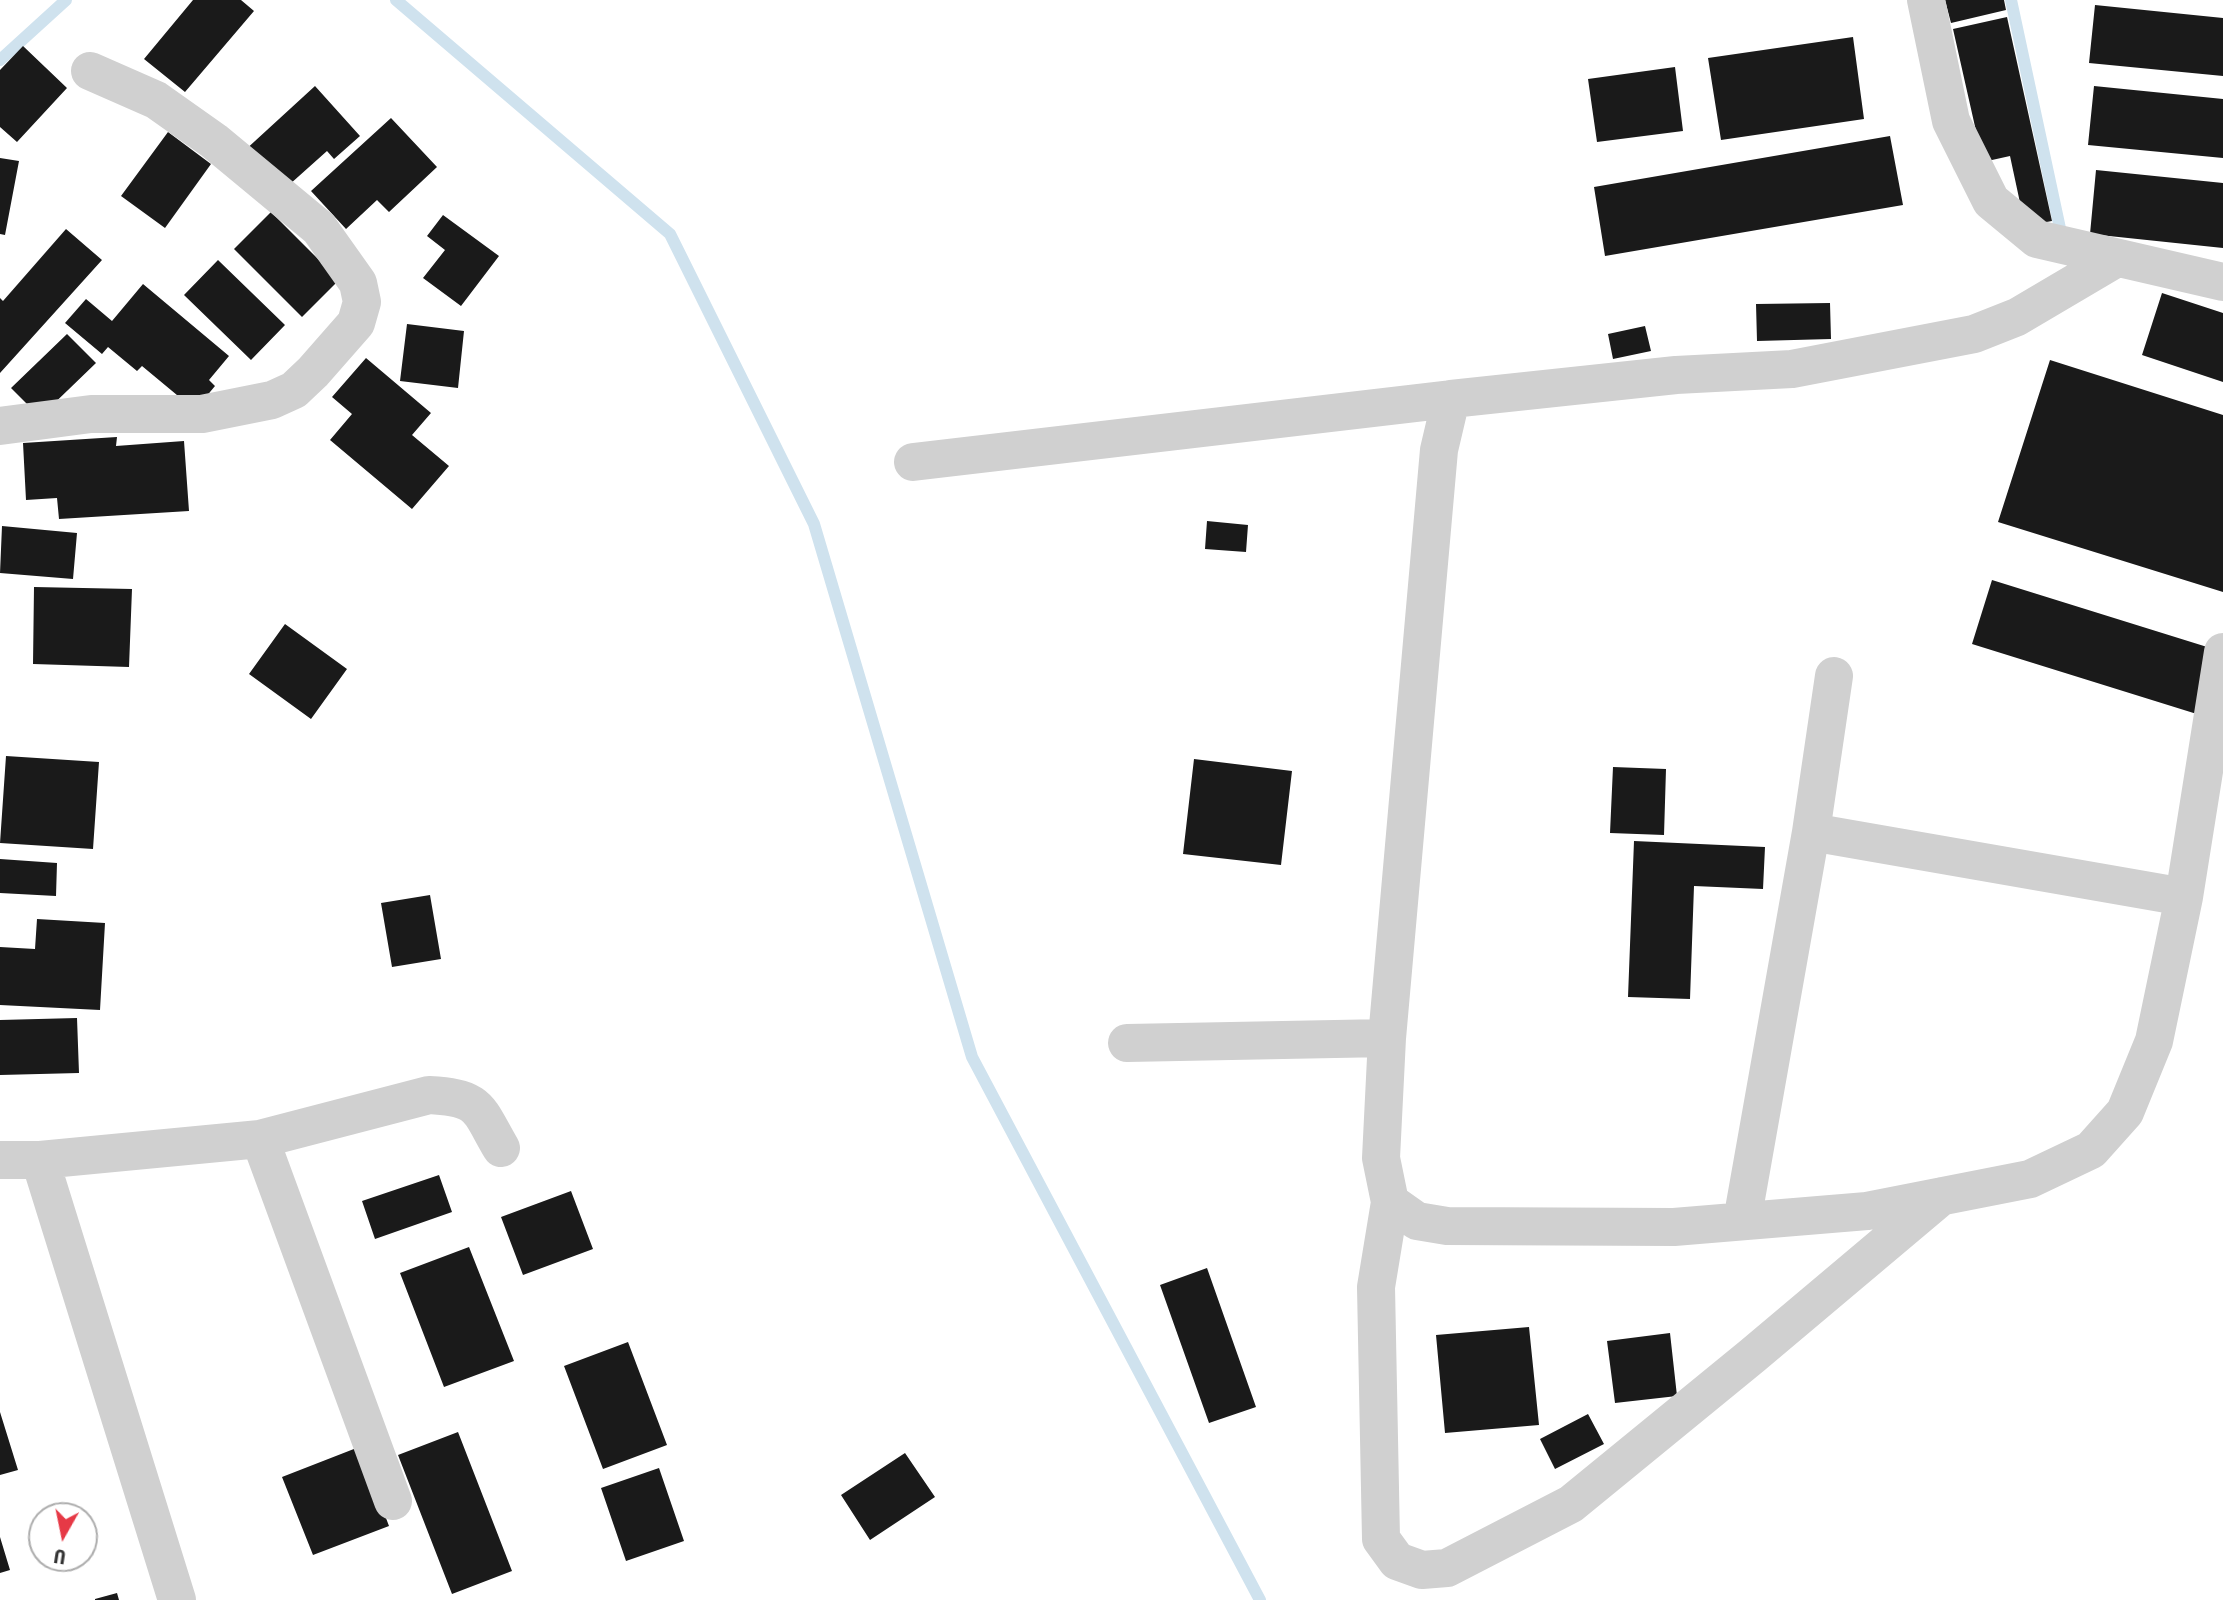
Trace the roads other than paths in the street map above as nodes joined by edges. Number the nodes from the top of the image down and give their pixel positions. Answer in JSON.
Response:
{"nodes":[{"id":1,"x":1926,"y":0,"type":"edge"},
{"id":2,"x":90,"y":71,"type":"dead end"},
{"id":3,"x":2117,"y":258,"type":"junction"},
{"id":4,"x":2223,"y":282,"type":"edge"},
{"id":5,"x":1451,"y":399,"type":"junction"},
{"id":6,"x":0,"y":426,"type":"edge"},
{"id":7,"x":913,"y":462,"type":"dead end"},
{"id":8,"x":2223,"y":652,"type":"edge"},
{"id":9,"x":1834,"y":676,"type":"dead end"},
{"id":10,"x":1811,"y":832,"type":"junction"},
{"id":11,"x":2183,"y":897,"type":"junction"},
{"id":12,"x":1387,"y":1038,"type":"junction"},
{"id":13,"x":1127,"y":1043,"type":"dead end"},
{"id":14,"x":260,"y":1139,"type":"junction"},
{"id":15,"x":501,"y":1148,"type":"dead end"},
{"id":16,"x":0,"y":1160,"type":"edge"},
{"id":17,"x":40,"y":1160,"type":"junction"},
{"id":18,"x":1942,"y":1196,"type":"junction"},
{"id":19,"x":1390,"y":1202,"type":"junction"},
{"id":20,"x":1742,"y":1221,"type":"junction"},
{"id":21,"x":393,"y":1501,"type":"dead end"},
{"id":22,"x":177,"y":1600,"type":"edge"}],
"edges":[{"from":1,"to":3,"type":"street"},
{"from":2,"to":6,"type":"street"},
{"from":3,"to":4,"type":"street"},
{"from":3,"to":5,"type":"street"},
{"from":5,"to":7,"type":"street"},
{"from":5,"to":12,"type":"street"},
{"from":8,"to":11,"type":"street"},
{"from":9,"to":10,"type":"street"},
{"from":10,"to":11,"type":"street"},
{"from":10,"to":20,"type":"street"},
{"from":11,"to":18,"type":"street"},
{"from":12,"to":13,"type":"street"},
{"from":12,"to":19,"type":"street"},
{"from":14,"to":15,"type":"street"},
{"from":14,"to":17,"type":"street"},
{"from":14,"to":21,"type":"street"},
{"from":16,"to":17,"type":"street"},
{"from":17,"to":22,"type":"street"},
{"from":18,"to":19,"type":"street"},
{"from":18,"to":20,"type":"street"},
{"from":19,"to":20,"type":"street"}]}
